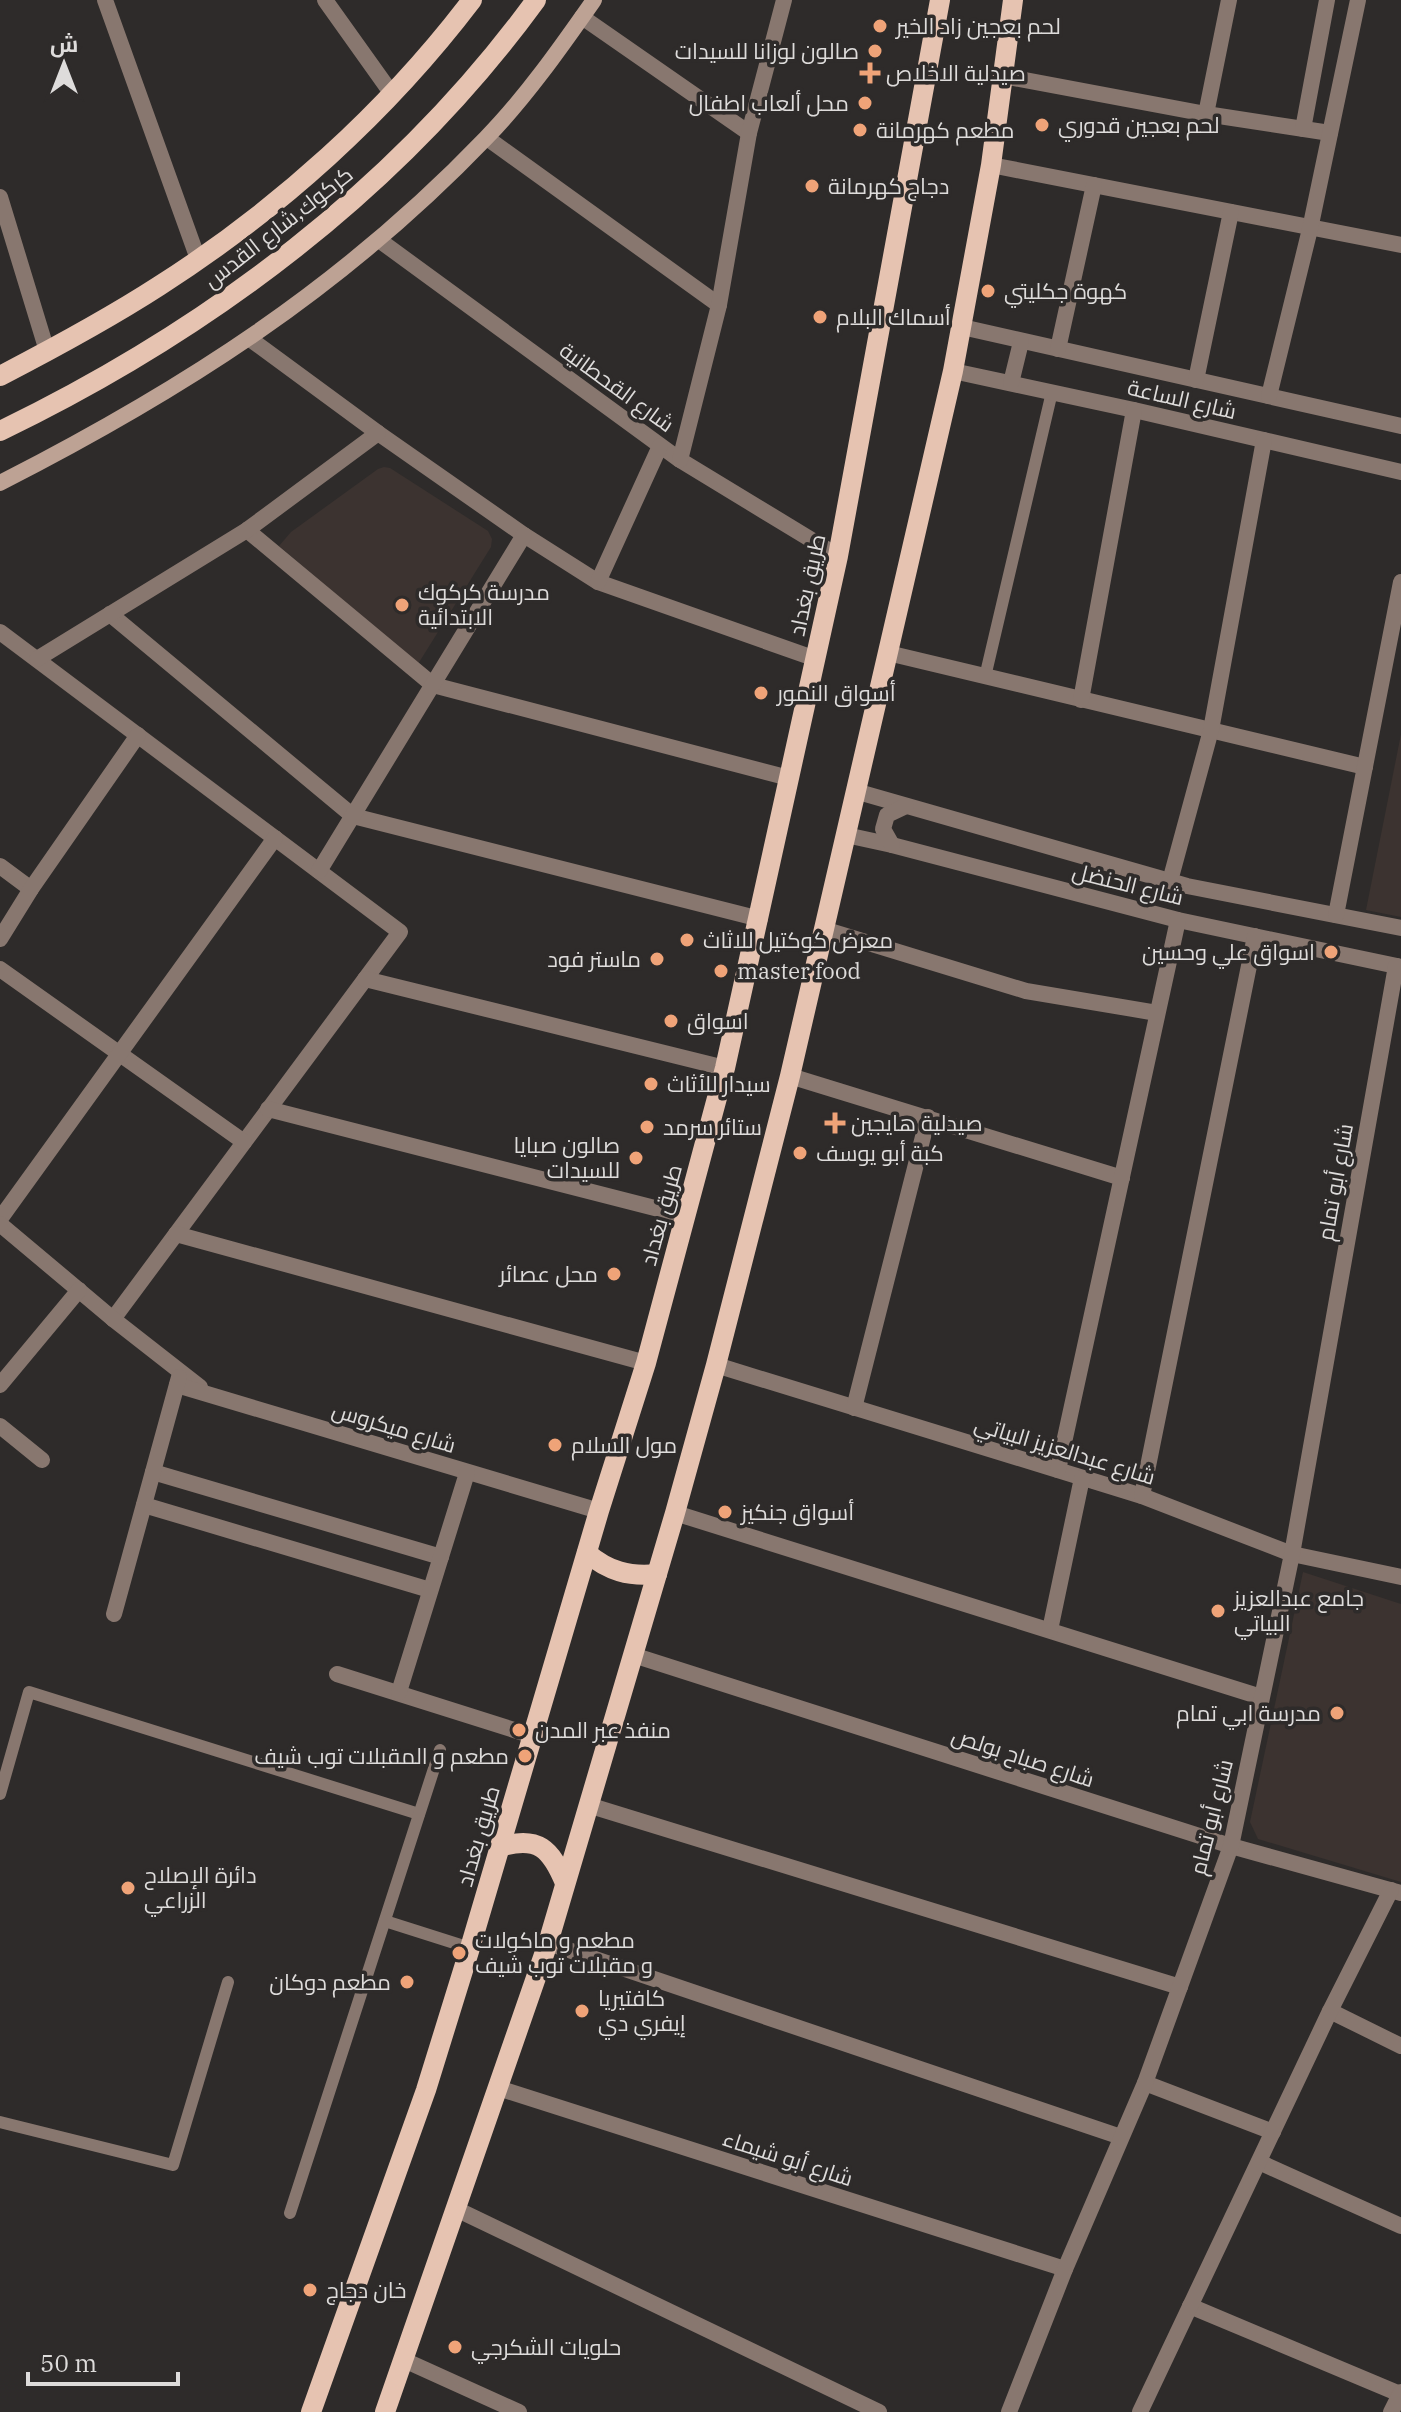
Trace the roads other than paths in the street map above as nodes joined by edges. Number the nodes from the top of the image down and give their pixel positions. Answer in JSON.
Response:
{"nodes":[{"id":1,"x":105,"y":0,"type":"edge"},
{"id":2,"x":325,"y":0,"type":"edge"},
{"id":3,"x":472,"y":0,"type":"edge"},
{"id":4,"x":536,"y":0,"type":"edge"},
{"id":5,"x":594,"y":0,"type":"edge"},
{"id":6,"x":784,"y":0,"type":"edge"},
{"id":7,"x":940,"y":0,"type":"edge"},
{"id":8,"x":1013,"y":0,"type":"edge"},
{"id":9,"x":1229,"y":0,"type":"edge"},
{"id":10,"x":1327,"y":0,"type":"edge"},
{"id":11,"x":1358,"y":0,"type":"edge"},
{"id":12,"x":582,"y":17,"type":"junction"},
{"id":13,"x":1003,"y":76,"type":"junction"},
{"id":14,"x":392,"y":94,"type":"junction"},
{"id":15,"x":1206,"y":114,"type":"junction"},
{"id":16,"x":1303,"y":129,"type":"junction"},
{"id":17,"x":749,"y":133,"type":"junction"},
{"id":18,"x":1330,"y":133,"type":"junction"},
{"id":19,"x":487,"y":138,"type":"junction"},
{"id":20,"x":991,"y":165,"type":"junction"},
{"id":21,"x":1094,"y":185,"type":"junction"},
{"id":22,"x":0,"y":197,"type":"edge"},
{"id":23,"x":1231,"y":212,"type":"junction"},
{"id":24,"x":1310,"y":229,"type":"junction"},
{"id":25,"x":379,"y":240,"type":"junction"},
{"id":26,"x":1401,"y":245,"type":"edge"},
{"id":27,"x":198,"y":259,"type":"junction"},
{"id":28,"x":719,"y":305,"type":"junction"},
{"id":29,"x":962,"y":327,"type":"junction"},
{"id":30,"x":250,"y":339,"type":"junction"},
{"id":31,"x":1021,"y":342,"type":"junction"},
{"id":32,"x":1058,"y":349,"type":"junction"},
{"id":33,"x":47,"y":351,"type":"junction"},
{"id":34,"x":953,"y":371,"type":"junction"},
{"id":35,"x":0,"y":376,"type":"edge"},
{"id":36,"x":1196,"y":380,"type":"junction"},
{"id":37,"x":1011,"y":383,"type":"junction"},
{"id":38,"x":1052,"y":392,"type":"junction"},
{"id":39,"x":1269,"y":396,"type":"junction"},
{"id":40,"x":1134,"y":410,"type":"junction"},
{"id":41,"x":1401,"y":426,"type":"edge"},
{"id":42,"x":0,"y":431,"type":"edge"},
{"id":43,"x":378,"y":433,"type":"junction"},
{"id":44,"x":1264,"y":440,"type":"junction"},
{"id":45,"x":660,"y":446,"type":"junction"},
{"id":46,"x":680,"y":460,"type":"junction"},
{"id":47,"x":1401,"y":472,"type":"edge"},
{"id":48,"x":0,"y":483,"type":"edge"},
{"id":49,"x":247,"y":530,"type":"junction"},
{"id":50,"x":524,"y":535,"type":"junction"},
{"id":51,"x":838,"y":556,"type":"junction"},
{"id":52,"x":598,"y":582,"type":"junction"},
{"id":53,"x":1401,"y":582,"type":"edge"},
{"id":54,"x":110,"y":614,"type":"junction"},
{"id":55,"x":0,"y":632,"type":"edge"},
{"id":56,"x":888,"y":653,"type":"junction"},
{"id":57,"x":37,"y":659,"type":"junction"},
{"id":58,"x":816,"y":659,"type":"junction"},
{"id":59,"x":985,"y":677,"type":"junction"},
{"id":60,"x":433,"y":685,"type":"junction"},
{"id":61,"x":1081,"y":700,"type":"junction"},
{"id":62,"x":1211,"y":730,"type":"junction"},
{"id":63,"x":138,"y":735,"type":"junction"},
{"id":64,"x":1365,"y":767,"type":"junction"},
{"id":65,"x":789,"y":778,"type":"junction"},
{"id":66,"x":855,"y":791,"type":"junction"},
{"id":67,"x":906,"y":806,"type":"junction"},
{"id":68,"x":353,"y":816,"type":"junction"},
{"id":69,"x":846,"y":835,"type":"junction"},
{"id":70,"x":275,"y":838,"type":"junction"},
{"id":71,"x":892,"y":845,"type":"junction"},
{"id":72,"x":0,"y":866,"type":"edge"},
{"id":73,"x":319,"y":871,"type":"junction"},
{"id":74,"x":1170,"y":881,"type":"junction"},
{"id":75,"x":31,"y":889,"type":"junction"},
{"id":76,"x":1336,"y":915,"type":"junction"},
{"id":77,"x":760,"y":919,"type":"junction"},
{"id":78,"x":1178,"y":920,"type":"junction"},
{"id":79,"x":1401,"y":928,"type":"edge"},
{"id":80,"x":823,"y":929,"type":"junction"},
{"id":81,"x":1255,"y":936,"type":"junction"},
{"id":82,"x":0,"y":939,"type":"edge"},
{"id":83,"x":1398,"y":966,"type":"edge"},
{"id":84,"x":0,"y":969,"type":"edge"},
{"id":85,"x":365,"y":979,"type":"junction"},
{"id":86,"x":1157,"y":1013,"type":"junction"},
{"id":87,"x":119,"y":1054,"type":"junction"},
{"id":88,"x":725,"y":1068,"type":"junction"},
{"id":89,"x":790,"y":1076,"type":"junction"},
{"id":90,"x":268,"y":1109,"type":"junction"},
{"id":91,"x":928,"y":1117,"type":"junction"},
{"id":92,"x":244,"y":1142,"type":"junction"},
{"id":93,"x":1122,"y":1178,"type":"junction"},
{"id":94,"x":686,"y":1216,"type":"junction"},
{"id":95,"x":0,"y":1222,"type":"edge"},
{"id":96,"x":176,"y":1234,"type":"junction"},
{"id":97,"x":79,"y":1290,"type":"junction"},
{"id":98,"x":113,"y":1319,"type":"junction"},
{"id":99,"x":646,"y":1363,"type":"junction"},
{"id":100,"x":716,"y":1365,"type":"junction"},
{"id":101,"x":178,"y":1378,"type":"junction"},
{"id":102,"x":0,"y":1385,"type":"edge"},
{"id":103,"x":854,"y":1408,"type":"junction"},
{"id":104,"x":0,"y":1426,"type":"edge"},
{"id":105,"x":42,"y":1460,"type":"dead end"},
{"id":106,"x":1058,"y":1470,"type":"junction"},
{"id":107,"x":153,"y":1472,"type":"junction"},
{"id":108,"x":467,"y":1473,"type":"junction"},
{"id":109,"x":1082,"y":1478,"type":"junction"},
{"id":110,"x":1142,"y":1496,"type":"junction"},
{"id":111,"x":144,"y":1505,"type":"junction"},
{"id":112,"x":599,"y":1511,"type":"junction"},
{"id":113,"x":675,"y":1513,"type":"junction"},
{"id":114,"x":587,"y":1553,"type":"junction"},
{"id":115,"x":1292,"y":1554,"type":"junction"},
{"id":116,"x":441,"y":1557,"type":"junction"},
{"id":117,"x":657,"y":1574,"type":"junction"},
{"id":118,"x":1401,"y":1577,"type":"edge"},
{"id":119,"x":430,"y":1590,"type":"junction"},
{"id":120,"x":114,"y":1614,"type":"dead end"},
{"id":121,"x":1050,"y":1630,"type":"junction"},
{"id":122,"x":633,"y":1655,"type":"junction"},
{"id":123,"x":337,"y":1674,"type":"dead end"},
{"id":124,"x":399,"y":1692,"type":"junction"},
{"id":125,"x":1261,"y":1697,"type":"junction"},
{"id":126,"x":533,"y":1736,"type":"junction"},
{"id":127,"x":440,"y":1750,"type":"dead end"},
{"id":128,"x":0,"y":1794,"type":"edge"},
{"id":129,"x":588,"y":1805,"type":"junction"},
{"id":130,"x":419,"y":1814,"type":"junction"},
{"id":131,"x":1231,"y":1846,"type":"junction"},
{"id":132,"x":500,"y":1847,"type":"junction"},
{"id":133,"x":565,"y":1883,"type":"junction"},
{"id":134,"x":1396,"y":1892,"type":"edge"},
{"id":135,"x":385,"y":1921,"type":"junction"},
{"id":136,"x":548,"y":1943,"type":"junction"},
{"id":137,"x":470,"y":1948,"type":"junction"},
{"id":138,"x":228,"y":1982,"type":"dead end"},
{"id":139,"x":1180,"y":1987,"type":"junction"},
{"id":140,"x":1330,"y":2011,"type":"junction"},
{"id":141,"x":1401,"y":2046,"type":"edge"},
{"id":142,"x":1145,"y":2083,"type":"junction"},
{"id":143,"x":498,"y":2088,"type":"junction"},
{"id":144,"x":0,"y":2122,"type":"edge"},
{"id":145,"x":1273,"y":2132,"type":"junction"},
{"id":146,"x":1121,"y":2137,"type":"junction"},
{"id":147,"x":1259,"y":2162,"type":"junction"},
{"id":148,"x":456,"y":2209,"type":"junction"},
{"id":149,"x":290,"y":2213,"type":"dead end"},
{"id":150,"x":1401,"y":2226,"type":"edge"},
{"id":151,"x":1065,"y":2269,"type":"junction"},
{"id":152,"x":1190,"y":2306,"type":"junction"},
{"id":153,"x":404,"y":2360,"type":"junction"},
{"id":154,"x":1400,"y":2393,"type":"edge"},
{"id":155,"x":311,"y":2412,"type":"edge"},
{"id":156,"x":385,"y":2412,"type":"edge"},
{"id":157,"x":519,"y":2412,"type":"edge"},
{"id":158,"x":879,"y":2412,"type":"edge"},
{"id":159,"x":1009,"y":2412,"type":"edge"},
{"id":160,"x":1140,"y":2412,"type":"edge"},
{"id":161,"x":1391,"y":2412,"type":"edge"}],
"edges":[{"from":1,"to":27,"type":"street"},
{"from":2,"to":14,"type":"street"},
{"from":3,"to":14,"type":"main road","name":"كركوك,شارع القدس"},
{"from":4,"to":42,"type":"main road","name":"كركوك,شارع القدس"},
{"from":5,"to":12,"type":"street"},
{"from":6,"to":17,"type":"street"},
{"from":7,"to":51,"type":"main road","name":"طريق بغداد"},
{"from":8,"to":13,"type":"main road"},
{"from":9,"to":15,"type":"street"},
{"from":10,"to":16,"type":"street"},
{"from":11,"to":18,"type":"street"},
{"from":12,"to":17,"type":"street"},
{"from":12,"to":19,"type":"street"},
{"from":13,"to":15,"type":"street"},
{"from":13,"to":20,"type":"main road"},
{"from":14,"to":27,"type":"main road","name":"كركوك,شارع القدس"},
{"from":15,"to":16,"type":"street"},
{"from":16,"to":18,"type":"street"},
{"from":17,"to":28,"type":"street"},
{"from":18,"to":24,"type":"street"},
{"from":19,"to":25,"type":"street"},
{"from":19,"to":28,"type":"street"},
{"from":20,"to":21,"type":"street"},
{"from":20,"to":29,"type":"main road"},
{"from":21,"to":23,"type":"street"},
{"from":21,"to":32,"type":"street"},
{"from":22,"to":33,"type":"street"},
{"from":23,"to":24,"type":"street"},
{"from":23,"to":36,"type":"street"},
{"from":24,"to":26,"type":"street"},
{"from":24,"to":39,"type":"street"},
{"from":25,"to":30,"type":"street"},
{"from":25,"to":45,"type":"street","name":"شارع القحطانية"},
{"from":27,"to":33,"type":"main road","name":"كركوك,شارع القدس"},
{"from":28,"to":46,"type":"street"},
{"from":29,"to":31,"type":"street","name":"شارع الساعة"},
{"from":29,"to":34,"type":"main road"},
{"from":30,"to":43,"type":"street"},
{"from":30,"to":48,"type":"street"},
{"from":31,"to":32,"type":"street","name":"شارع الساعة"},
{"from":31,"to":37,"type":"street"},
{"from":32,"to":36,"type":"street","name":"شارع الساعة"},
{"from":33,"to":35,"type":"main road","name":"كركوك,شارع القدس"},
{"from":34,"to":37,"type":"street","name":"شارع الساعة"},
{"from":34,"to":56,"type":"main road"},
{"from":36,"to":39,"type":"street","name":"شارع الساعة"},
{"from":37,"to":38,"type":"street","name":"شارع الساعة"},
{"from":38,"to":40,"type":"street","name":"شارع الساعة"},
{"from":38,"to":59,"type":"lane"},
{"from":39,"to":41,"type":"street","name":"شارع الساعة"},
{"from":40,"to":44,"type":"street","name":"شارع الساعة"},
{"from":40,"to":61,"type":"street"},
{"from":43,"to":49,"type":"street"},
{"from":43,"to":50,"type":"street"},
{"from":44,"to":47,"type":"street","name":"شارع الساعة"},
{"from":44,"to":62,"type":"street"},
{"from":45,"to":46,"type":"street","name":"شارع القحطانية"},
{"from":45,"to":52,"type":"street"},
{"from":46,"to":51,"type":"street","name":"شارع القحطانية"},
{"from":49,"to":54,"type":"street"},
{"from":49,"to":60,"type":"street"},
{"from":50,"to":52,"type":"street"},
{"from":50,"to":60,"type":"street"},
{"from":51,"to":58,"type":"main road","name":"طريق بغداد"},
{"from":52,"to":58,"type":"street"},
{"from":53,"to":64,"type":"street"},
{"from":54,"to":57,"type":"street"},
{"from":54,"to":68,"type":"street"},
{"from":55,"to":57,"type":"street"},
{"from":56,"to":59,"type":"street"},
{"from":56,"to":66,"type":"main road"},
{"from":57,"to":63,"type":"street"},
{"from":58,"to":65,"type":"main road","name":"طريق بغداد"},
{"from":59,"to":61,"type":"street"},
{"from":60,"to":65,"type":"street"},
{"from":60,"to":68,"type":"street"},
{"from":61,"to":62,"type":"street"},
{"from":62,"to":64,"type":"street"},
{"from":62,"to":74,"type":"street"},
{"from":63,"to":70,"type":"street"},
{"from":63,"to":75,"type":"street"},
{"from":64,"to":76,"type":"street"},
{"from":65,"to":77,"type":"main road","name":"طريق بغداد"},
{"from":66,"to":67,"type":"street","name":"شارع الحنضل"},
{"from":66,"to":69,"type":"main road"},
{"from":67,"to":71,"type":"street"},
{"from":67,"to":74,"type":"street","name":"شارع الحنضل"},
{"from":68,"to":73,"type":"street"},
{"from":68,"to":77,"type":"street"},
{"from":69,"to":71,"type":"street","name":"شارع الحنضل"},
{"from":69,"to":80,"type":"main road"},
{"from":70,"to":73,"type":"street"},
{"from":70,"to":87,"type":"street"},
{"from":71,"to":78,"type":"street","name":"شارع الحنضل"},
{"from":72,"to":75,"type":"street"},
{"from":73,"to":85,"type":"street"},
{"from":74,"to":76,"type":"street","name":"شارع الحنضل"},
{"from":75,"to":82,"type":"street"},
{"from":76,"to":79,"type":"street","name":"شارع الحنضل"},
{"from":77,"to":88,"type":"main road","name":"طريق بغداد"},
{"from":78,"to":81,"type":"street","name":"شارع الحنضل"},
{"from":78,"to":86,"type":"street"},
{"from":80,"to":86,"type":"street"},
{"from":80,"to":89,"type":"main road"},
{"from":81,"to":83,"type":"street","name":"شارع الحنضل"},
{"from":81,"to":110,"type":"street"},
{"from":83,"to":115,"type":"street","name":"شارع أبو تمام"},
{"from":84,"to":87,"type":"street"},
{"from":85,"to":88,"type":"street"},
{"from":85,"to":90,"type":"street"},
{"from":86,"to":93,"type":"street"},
{"from":87,"to":92,"type":"street"},
{"from":87,"to":95,"type":"street"},
{"from":88,"to":94,"type":"main road","name":"طريق بغداد"},
{"from":89,"to":91,"type":"street"},
{"from":89,"to":100,"type":"main road"},
{"from":90,"to":92,"type":"street"},
{"from":90,"to":94,"type":"street"},
{"from":91,"to":93,"type":"street"},
{"from":91,"to":103,"type":"street"},
{"from":92,"to":96,"type":"street"},
{"from":93,"to":106,"type":"street"},
{"from":94,"to":99,"type":"main road","name":"طريق بغداد"},
{"from":95,"to":97,"type":"street"},
{"from":96,"to":98,"type":"street"},
{"from":96,"to":99,"type":"street"},
{"from":97,"to":98,"type":"street"},
{"from":97,"to":102,"type":"street"},
{"from":98,"to":101,"type":"street"},
{"from":99,"to":112,"type":"main road","name":"طريق بغداد"},
{"from":100,"to":103,"type":"street","name":"شارع عبدالعزيز البياتي"},
{"from":100,"to":113,"type":"main road"},
{"from":101,"to":107,"type":"street"},
{"from":101,"to":108,"type":"street","name":"شارع ميكروس"},
{"from":103,"to":106,"type":"street","name":"شارع عبدالعزيز البياتي"},
{"from":104,"to":105,"type":"street"},
{"from":106,"to":109,"type":"street","name":"شارع عبدالعزيز البياتي"},
{"from":107,"to":111,"type":"street"},
{"from":107,"to":116,"type":"street"},
{"from":108,"to":112,"type":"street","name":"شارع ميكروس"},
{"from":108,"to":116,"type":"street"},
{"from":109,"to":110,"type":"street","name":"شارع عبدالعزيز البياتي"},
{"from":109,"to":121,"type":"street"},
{"from":110,"to":115,"type":"street","name":"شارع عبدالعزيز البياتي"},
{"from":111,"to":119,"type":"street"},
{"from":111,"to":120,"type":"street"},
{"from":112,"to":114,"type":"main road","name":"طريق بغداد"},
{"from":113,"to":117,"type":"main road"},
{"from":113,"to":121,"type":"street"},
{"from":114,"to":117,"type":"main road"},
{"from":114,"to":126,"type":"main road","name":"طريق بغداد"},
{"from":115,"to":118,"type":"street","name":"شارع عبدالعزيز البياتي"},
{"from":115,"to":125,"type":"street","name":"شارع أبو تمام"},
{"from":116,"to":119,"type":"street"},
{"from":117,"to":122,"type":"main road"},
{"from":119,"to":124,"type":"street"},
{"from":121,"to":125,"type":"street"},
{"from":122,"to":129,"type":"main road"},
{"from":122,"to":131,"type":"street","name":"شارع صباح بولص"},
{"from":123,"to":124,"type":"street"},
{"from":124,"to":126,"type":"street"},
{"from":125,"to":131,"type":"street","name":"شارع أبو تمام"},
{"from":126,"to":132,"type":"main road","name":"طريق بغداد"},
{"from":127,"to":130,"type":"lane"},
{"from":128,"to":130,"type":"lane"},
{"from":129,"to":133,"type":"main road"},
{"from":129,"to":139,"type":"street"},
{"from":130,"to":135,"type":"lane"},
{"from":131,"to":134,"type":"street","name":"شارع صباح بولص"},
{"from":131,"to":139,"type":"street","name":"شارع أبو تمام"},
{"from":132,"to":133,"type":"main road"},
{"from":132,"to":137,"type":"main road","name":"طريق بغداد"},
{"from":133,"to":136,"type":"main road"},
{"from":134,"to":140,"type":"street"},
{"from":135,"to":137,"type":"lane"},
{"from":135,"to":149,"type":"lane"},
{"from":136,"to":143,"type":"main road"},
{"from":136,"to":146,"type":"street"},
{"from":137,"to":155,"type":"main road","name":"طريق بغداد"},
{"from":138,"to":144,"type":"lane"},
{"from":139,"to":142,"type":"street","name":"شارع أبو تمام"},
{"from":140,"to":141,"type":"street"},
{"from":140,"to":145,"type":"street"},
{"from":142,"to":145,"type":"street"},
{"from":142,"to":146,"type":"street","name":"شارع أبو تمام"},
{"from":143,"to":148,"type":"main road"},
{"from":143,"to":151,"type":"street","name":"شارع أبو شيماء"},
{"from":145,"to":147,"type":"street"},
{"from":146,"to":151,"type":"street","name":"شارع أبو تمام"},
{"from":147,"to":150,"type":"street"},
{"from":147,"to":152,"type":"street"},
{"from":148,"to":153,"type":"main road"},
{"from":148,"to":158,"type":"street"},
{"from":151,"to":159,"type":"street","name":"شارع أبو تمام"},
{"from":152,"to":154,"type":"street"},
{"from":152,"to":160,"type":"street"},
{"from":153,"to":156,"type":"main road"},
{"from":153,"to":157,"type":"street"},
{"from":154,"to":161,"type":"street"}]}
